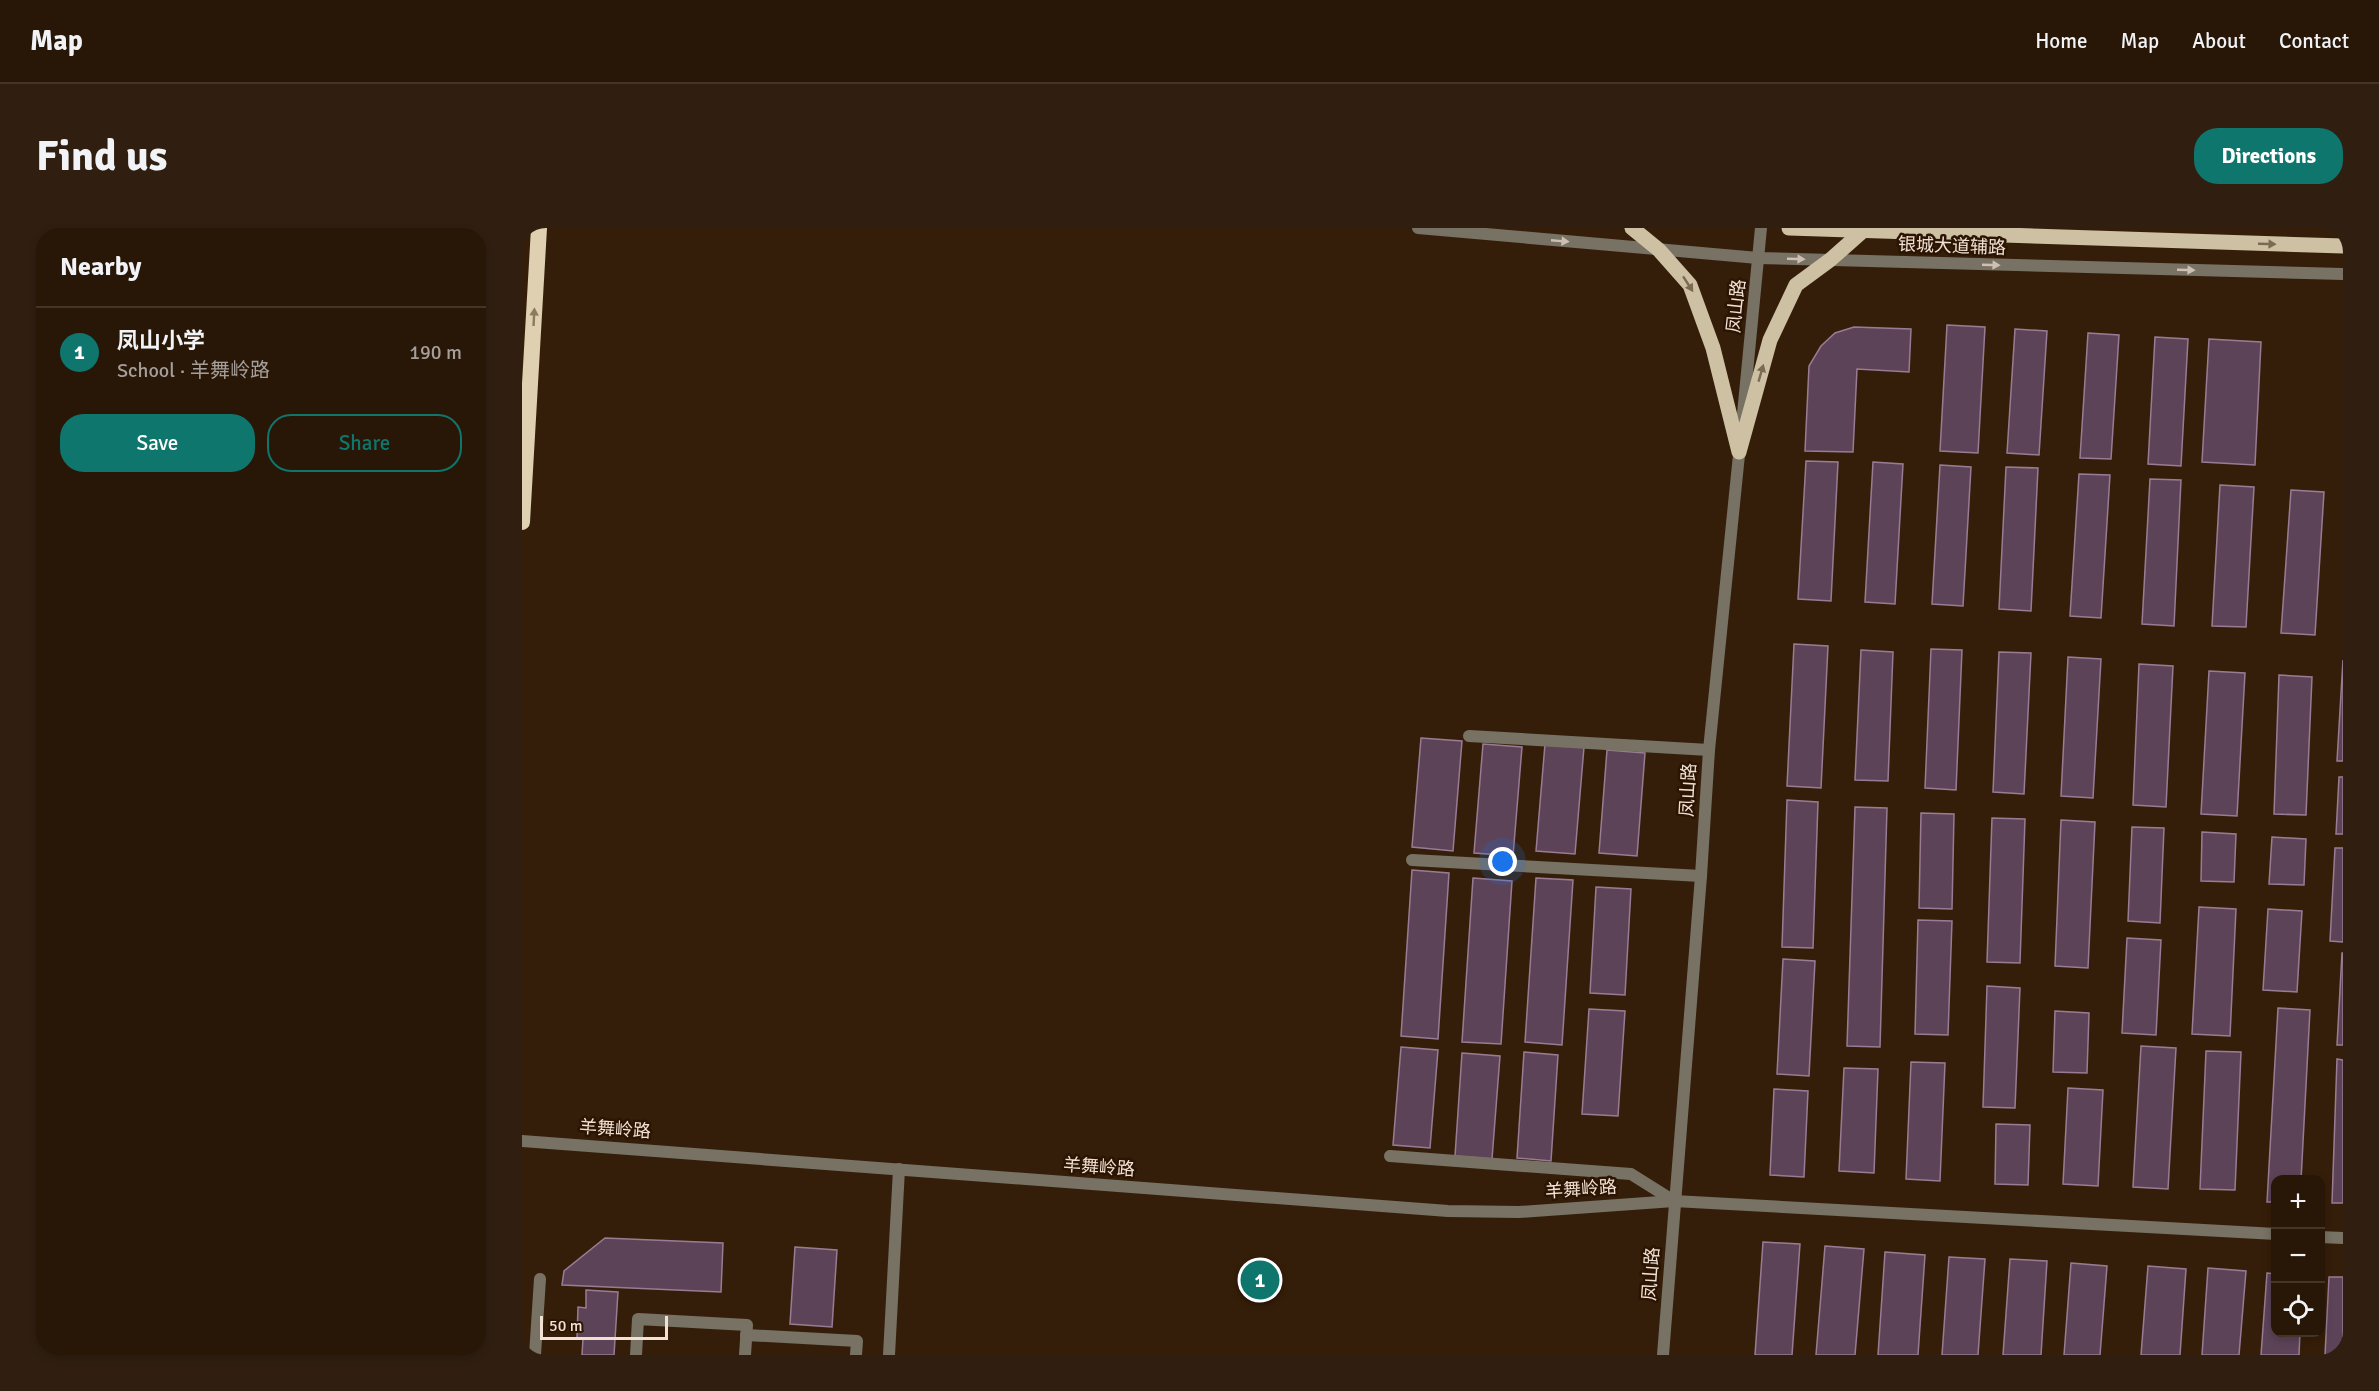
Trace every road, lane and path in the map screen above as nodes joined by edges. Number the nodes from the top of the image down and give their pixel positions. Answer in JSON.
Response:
{"nodes":[{"id":1,"x":539,"y":228,"type":"edge"},
{"id":2,"x":1418,"y":228,"type":"edge"},
{"id":3,"x":1632,"y":228,"type":"edge"},
{"id":4,"x":1761,"y":228,"type":"edge"},
{"id":5,"x":1789,"y":228,"type":"edge"},
{"id":6,"x":1864,"y":231,"type":"junction"},
{"id":7,"x":2343,"y":246,"type":"edge"},
{"id":8,"x":1659,"y":250,"type":"junction"},
{"id":9,"x":1758,"y":258,"type":"junction"},
{"id":10,"x":1830,"y":260,"type":"junction"},
{"id":11,"x":2343,"y":274,"type":"edge"},
{"id":12,"x":1739,"y":452,"type":"junction"},
{"id":13,"x":522,"y":522,"type":"edge"},
{"id":14,"x":1469,"y":736,"type":"dead end"},
{"id":15,"x":1709,"y":750,"type":"junction"},
{"id":16,"x":1412,"y":860,"type":"dead end"},
{"id":17,"x":1701,"y":876,"type":"junction"},
{"id":18,"x":522,"y":1141,"type":"edge"},
{"id":19,"x":1390,"y":1156,"type":"dead end"},
{"id":20,"x":898,"y":1169,"type":"junction"},
{"id":21,"x":1674,"y":1201,"type":"junction"},
{"id":22,"x":2271,"y":1234,"type":"edge"},
{"id":23,"x":2325,"y":1237,"type":"edge"},
{"id":24,"x":2343,"y":1238,"type":"edge"},
{"id":25,"x":540,"y":1279,"type":"dead end"},
{"id":26,"x":746,"y":1335,"type":"junction"},
{"id":27,"x":535,"y":1355,"type":"edge"},
{"id":28,"x":636,"y":1355,"type":"edge"},
{"id":29,"x":745,"y":1355,"type":"edge"},
{"id":30,"x":856,"y":1355,"type":"edge"},
{"id":31,"x":889,"y":1355,"type":"edge"},
{"id":32,"x":1663,"y":1355,"type":"edge"}],
"edges":[{"from":13,"to":1,"type":"highway","one_way":true},
{"from":2,"to":8,"type":"street","name":"银城大道辅路","one_way":true},
{"from":3,"to":8,"type":"main road"},
{"from":4,"to":9,"type":"street","name":"凤山路"},
{"from":5,"to":6,"type":"main road"},
{"from":6,"to":7,"type":"main road","one_way":true},
{"from":6,"to":10,"type":"main road"},
{"from":8,"to":9,"type":"street","name":"银城大道辅路"},
{"from":8,"to":12,"type":"main road","one_way":true},
{"from":9,"to":10,"type":"street","name":"银城大道辅路","one_way":true},
{"from":9,"to":12,"type":"street","name":"凤山路"},
{"from":10,"to":11,"type":"street","name":"银城大道辅路","one_way":true},
{"from":12,"to":10,"type":"main road","one_way":true},
{"from":12,"to":15,"type":"street","name":"凤山路"},
{"from":14,"to":15,"type":"street"},
{"from":15,"to":17,"type":"street","name":"凤山路"},
{"from":16,"to":17,"type":"street"},
{"from":17,"to":21,"type":"street","name":"凤山路"},
{"from":18,"to":20,"type":"street","name":"羊舞岭路"},
{"from":19,"to":21,"type":"street"},
{"from":20,"to":21,"type":"street","name":"羊舞岭路"},
{"from":20,"to":31,"type":"street"},
{"from":21,"to":22,"type":"street","name":"羊舞岭路"},
{"from":21,"to":32,"type":"street","name":"凤山路"},
{"from":23,"to":24,"type":"street"},
{"from":25,"to":27,"type":"street"},
{"from":26,"to":28,"type":"street"},
{"from":26,"to":29,"type":"street"},
{"from":26,"to":30,"type":"street"}]}
